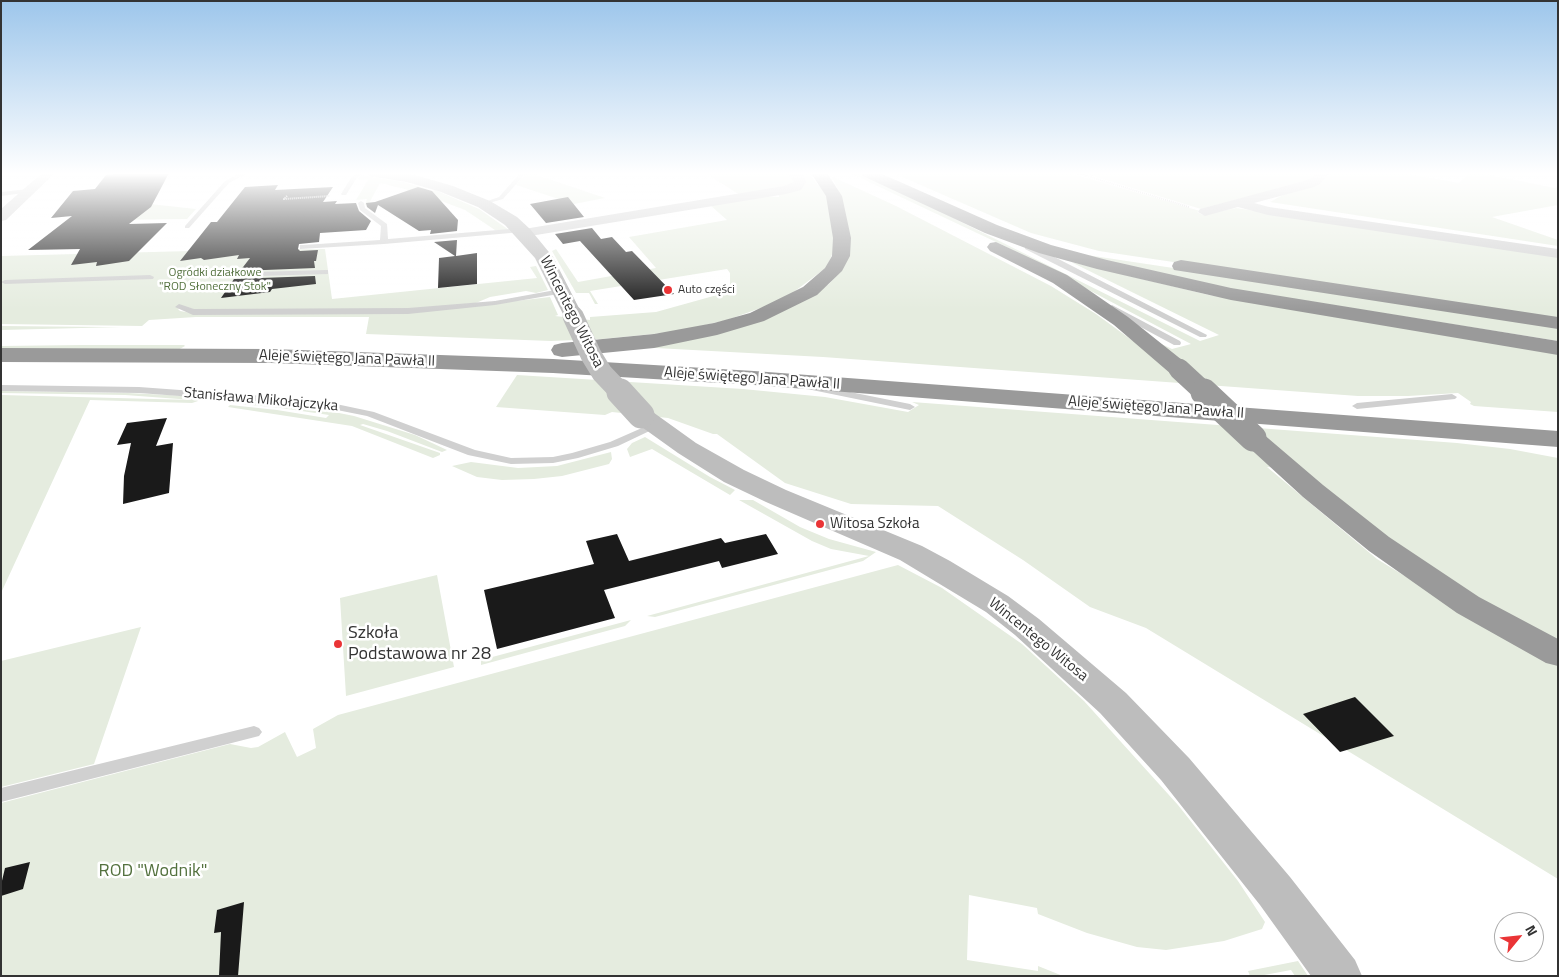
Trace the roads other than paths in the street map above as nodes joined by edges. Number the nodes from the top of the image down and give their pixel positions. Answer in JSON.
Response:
{"nodes":[{"id":1,"x":194,"y":219,"type":"edge"},
{"id":2,"x":376,"y":219,"type":"edge"},
{"id":3,"x":507,"y":219,"type":"edge"},
{"id":4,"x":603,"y":219,"type":"edge"},
{"id":5,"x":838,"y":219,"type":"edge"},
{"id":6,"x":938,"y":219,"type":"edge"},
{"id":7,"x":968,"y":219,"type":"edge"},
{"id":8,"x":980,"y":219,"type":"edge"},
{"id":9,"x":1319,"y":219,"type":"edge"},
{"id":10,"x":187,"y":227,"type":"dead end"},
{"id":11,"x":991,"y":229,"type":"junction"},
{"id":12,"x":523,"y":231,"type":"junction"},
{"id":13,"x":384,"y":242,"type":"junction"},
{"id":14,"x":303,"y":247,"type":"dead end"},
{"id":15,"x":1558,"y":254,"type":"edge"},
{"id":16,"x":325,"y":272,"type":"dead end"},
{"id":17,"x":187,"y":276,"type":"dead end"},
{"id":18,"x":150,"y":278,"type":"dead end"},
{"id":19,"x":1060,"y":279,"type":"junction"},
{"id":20,"x":6,"y":282,"type":"dead end"},
{"id":21,"x":562,"y":291,"type":"junction"},
{"id":22,"x":179,"y":307,"type":"dead end"},
{"id":23,"x":1558,"y":323,"type":"edge"},
{"id":24,"x":1203,"y":335,"type":"dead end"},
{"id":25,"x":1,"y":341,"type":"edge"},
{"id":26,"x":1177,"y":343,"type":"dead end"},
{"id":27,"x":1558,"y":348,"type":"edge"},
{"id":28,"x":560,"y":350,"type":"junction"},
{"id":29,"x":1,"y":355,"type":"edge"},
{"id":30,"x":754,"y":378,"type":"junction"},
{"id":31,"x":1,"y":388,"type":"edge"},
{"id":32,"x":1452,"y":397,"type":"dead end"},
{"id":33,"x":1357,"y":406,"type":"junction"},
{"id":34,"x":910,"y":407,"type":"dead end"},
{"id":35,"x":1558,"y":420,"type":"edge"},
{"id":36,"x":648,"y":421,"type":"junction"},
{"id":37,"x":1501,"y":434,"type":"junction"},
{"id":38,"x":1558,"y":439,"type":"edge"},
{"id":39,"x":1558,"y":448,"type":"edge"},
{"id":40,"x":1558,"y":654,"type":"edge"},
{"id":41,"x":254,"y":732,"type":"dead end"},
{"id":42,"x":1,"y":795,"type":"edge"},
{"id":43,"x":1339,"y":976,"type":"edge"}],
"edges":[{"from":1,"to":10,"type":"lane"},
{"from":2,"to":13,"type":"lane"},
{"from":3,"to":12,"type":"street","name":"Wincentego Witosa"},
{"from":4,"to":12,"type":"street"},
{"from":5,"to":28,"type":"highway"},
{"from":6,"to":19,"type":"highway"},
{"from":7,"to":11,"type":"highway"},
{"from":8,"to":23,"type":"highway"},
{"from":9,"to":15,"type":"street"},
{"from":11,"to":24,"type":"lane"},
{"from":11,"to":27,"type":"highway"},
{"from":12,"to":13,"type":"lane"},
{"from":12,"to":21,"type":"street","name":"Wincentego Witosa"},
{"from":13,"to":14,"type":"lane"},
{"from":16,"to":17,"type":"lane"},
{"from":18,"to":20,"type":"lane"},
{"from":19,"to":26,"type":"lane"},
{"from":19,"to":40,"type":"highway","bridge":true},
{"from":21,"to":22,"type":"lane"},
{"from":21,"to":36,"type":"street","name":"Wincentego Witosa","bridge":true},
{"from":25,"to":28,"type":"highway","name":"Aleje świętego Jana Pawła II"},
{"from":28,"to":33,"type":"highway"},
{"from":29,"to":30,"type":"highway","name":"Aleje świętego Jana Pawła II"},
{"from":30,"to":34,"type":"lane"},
{"from":30,"to":37,"type":"highway","name":"Aleje świętego Jana Pawła II"},
{"from":31,"to":36,"type":"lane","name":"Stanisława Mikołajczyka"},
{"from":32,"to":33,"type":"lane"},
{"from":33,"to":35,"type":"highway"},
{"from":36,"to":43,"type":"street","name":"Wincentego Witosa"},
{"from":37,"to":38,"type":"highway"},
{"from":37,"to":39,"type":"highway"},
{"from":41,"to":42,"type":"lane"}]}
